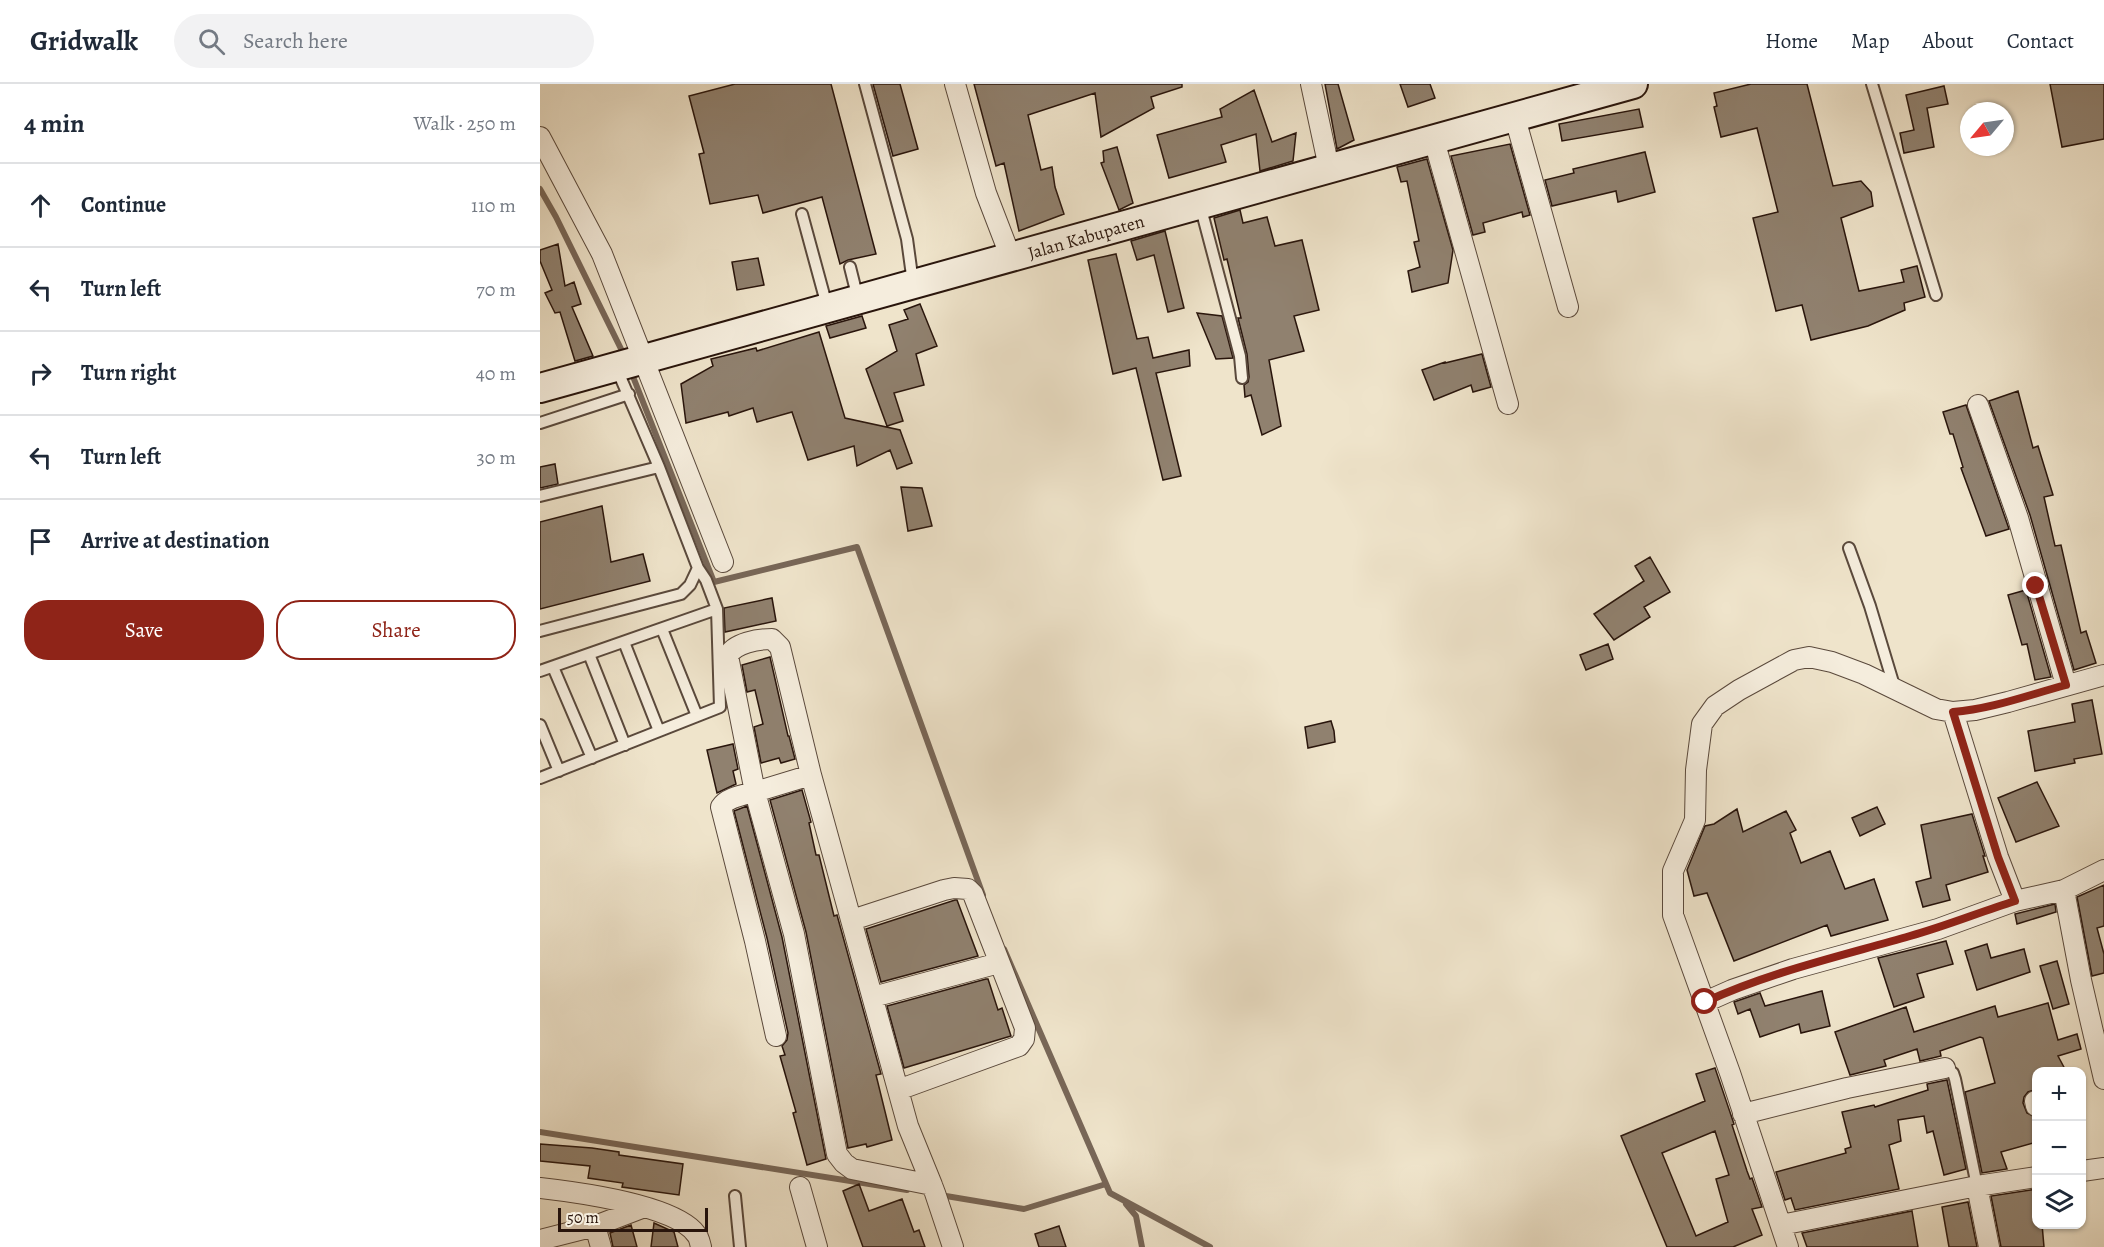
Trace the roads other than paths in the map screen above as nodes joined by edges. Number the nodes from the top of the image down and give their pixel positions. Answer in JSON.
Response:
{"nodes":[{"id":1,"x":865,"y":84,"type":"edge"},
{"id":2,"x":955,"y":84,"type":"edge"},
{"id":3,"x":1311,"y":84,"type":"edge"},
{"id":4,"x":1633,"y":84,"type":"edge"},
{"id":5,"x":1872,"y":84,"type":"edge"},
{"id":6,"x":1515,"y":118,"type":"junction"},
{"id":7,"x":540,"y":137,"type":"edge"},
{"id":8,"x":1434,"y":140,"type":"junction"},
{"id":9,"x":1329,"y":168,"type":"junction"},
{"id":10,"x":1200,"y":205,"type":"junction"},
{"id":11,"x":802,"y":214,"type":"dead end"},
{"id":12,"x":1011,"y":258,"type":"junction"},
{"id":13,"x":850,"y":267,"type":"dead end"},
{"id":14,"x":913,"y":286,"type":"junction"},
{"id":15,"x":1936,"y":295,"type":"dead end"},
{"id":16,"x":859,"y":301,"type":"junction"},
{"id":17,"x":1568,"y":307,"type":"dead end"},
{"id":18,"x":828,"y":309,"type":"junction"},
{"id":19,"x":630,"y":363,"type":"junction"},
{"id":20,"x":1242,"y":378,"type":"dead end"},
{"id":21,"x":540,"y":388,"type":"edge"},
{"id":22,"x":629,"y":394,"type":"junction"},
{"id":23,"x":1508,"y":404,"type":"dead end"},
{"id":24,"x":1978,"y":405,"type":"dead end"},
{"id":25,"x":540,"y":423,"type":"edge"},
{"id":26,"x":659,"y":467,"type":"junction"},
{"id":27,"x":540,"y":496,"type":"edge"},
{"id":28,"x":1849,"y":548,"type":"dead end"},
{"id":29,"x":723,"y":562,"type":"dead end"},
{"id":30,"x":698,"y":567,"type":"junction"},
{"id":31,"x":717,"y":609,"type":"junction"},
{"id":32,"x":662,"y":629,"type":"junction"},
{"id":33,"x":540,"y":631,"type":"edge"},
{"id":34,"x":624,"y":642,"type":"junction"},
{"id":35,"x":589,"y":654,"type":"junction"},
{"id":36,"x":553,"y":667,"type":"junction"},
{"id":37,"x":540,"y":671,"type":"edge"},
{"id":38,"x":2104,"y":675,"type":"edge"},
{"id":39,"x":2066,"y":685,"type":"junction"},
{"id":40,"x":1895,"y":690,"type":"junction"},
{"id":41,"x":1953,"y":712,"type":"junction"},
{"id":42,"x":697,"y":716,"type":"junction"},
{"id":43,"x":540,"y":726,"type":"edge"},
{"id":44,"x":659,"y":731,"type":"junction"},
{"id":45,"x":625,"y":745,"type":"junction"},
{"id":46,"x":591,"y":758,"type":"junction"},
{"id":47,"x":559,"y":771,"type":"junction"},
{"id":48,"x":811,"y":775,"type":"junction"},
{"id":49,"x":540,"y":778,"type":"edge"},
{"id":50,"x":755,"y":792,"type":"junction"},
{"id":51,"x":2104,"y":870,"type":"edge"},
{"id":52,"x":2064,"y":890,"type":"junction"},
{"id":53,"x":2015,"y":901,"type":"junction"},
{"id":54,"x":852,"y":920,"type":"junction"},
{"id":55,"x":999,"y":963,"type":"junction"},
{"id":56,"x":873,"y":997,"type":"junction"},
{"id":57,"x":1705,"y":1002,"type":"junction"},
{"id":58,"x":776,"y":1036,"type":"dead end"},
{"id":59,"x":1945,"y":1068,"type":"joint"},
{"id":60,"x":2104,"y":1079,"type":"edge"},
{"id":61,"x":898,"y":1089,"type":"junction"},
{"id":62,"x":1743,"y":1114,"type":"junction"},
{"id":63,"x":2104,"y":1168,"type":"edge"},
{"id":64,"x":2086,"y":1170,"type":"edge"},
{"id":65,"x":2032,"y":1179,"type":"edge"},
{"id":66,"x":1977,"y":1186,"type":"junction"},
{"id":67,"x":800,"y":1187,"type":"dead end"},
{"id":68,"x":540,"y":1188,"type":"edge"},
{"id":69,"x":735,"y":1196,"type":"dead end"},
{"id":70,"x":936,"y":1196,"type":"junction"},
{"id":71,"x":642,"y":1208,"type":"junction"},
{"id":72,"x":595,"y":1226,"type":"junction"},
{"id":73,"x":1781,"y":1226,"type":"junction"},
{"id":74,"x":540,"y":1240,"type":"edge"},
{"id":75,"x":601,"y":1247,"type":"edge"},
{"id":76,"x":701,"y":1247,"type":"edge"},
{"id":77,"x":740,"y":1247,"type":"edge"},
{"id":78,"x":817,"y":1247,"type":"edge"},
{"id":79,"x":953,"y":1247,"type":"edge"},
{"id":80,"x":1788,"y":1247,"type":"edge"},
{"id":81,"x":1989,"y":1247,"type":"edge"}],
"edges":[{"from":1,"to":14,"type":"lane"},
{"from":2,"to":12,"type":"street"},
{"from":3,"to":9,"type":"street"},
{"from":4,"to":6,"type":"main road","name":"Jalan Kabupaten"},
{"from":5,"to":15,"type":"lane"},
{"from":6,"to":8,"type":"main road","name":"Jalan Kabupaten"},
{"from":6,"to":17,"type":"street"},
{"from":7,"to":19,"type":"street"},
{"from":8,"to":9,"type":"main road","name":"Jalan Kabupaten"},
{"from":8,"to":23,"type":"street"},
{"from":9,"to":10,"type":"main road","name":"Jalan Kabupaten"},
{"from":10,"to":12,"type":"main road","name":"Jalan Kabupaten"},
{"from":10,"to":20,"type":"lane"},
{"from":11,"to":18,"type":"lane"},
{"from":12,"to":14,"type":"main road","name":"Jalan Kabupaten"},
{"from":13,"to":16,"type":"lane"},
{"from":14,"to":16,"type":"main road","name":"Jalan Kabupaten"},
{"from":16,"to":18,"type":"main road","name":"Jalan Kabupaten"},
{"from":18,"to":19,"type":"main road","name":"Jalan Kabupaten"},
{"from":19,"to":21,"type":"main road","name":"Jalan Kabupaten"},
{"from":19,"to":22,"type":"lane"},
{"from":19,"to":29,"type":"street"},
{"from":22,"to":25,"type":"lane"},
{"from":22,"to":26,"type":"lane"},
{"from":24,"to":39,"type":"street"},
{"from":26,"to":27,"type":"lane"},
{"from":26,"to":30,"type":"lane"},
{"from":28,"to":40,"type":"lane"},
{"from":30,"to":31,"type":"lane"},
{"from":30,"to":33,"type":"lane"},
{"from":31,"to":32,"type":"lane"},
{"from":31,"to":42,"type":"lane"},
{"from":32,"to":34,"type":"lane"},
{"from":32,"to":42,"type":"lane"},
{"from":34,"to":35,"type":"lane"},
{"from":34,"to":44,"type":"lane"},
{"from":35,"to":36,"type":"lane"},
{"from":35,"to":45,"type":"lane"},
{"from":36,"to":37,"type":"lane"},
{"from":36,"to":46,"type":"lane"},
{"from":38,"to":39,"type":"street"},
{"from":39,"to":41,"type":"street"},
{"from":40,"to":41,"type":"street"},
{"from":40,"to":57,"type":"street"},
{"from":41,"to":53,"type":"street"},
{"from":42,"to":44,"type":"lane"},
{"from":43,"to":47,"type":"lane"},
{"from":44,"to":45,"type":"lane"},
{"from":45,"to":46,"type":"lane"},
{"from":46,"to":47,"type":"lane"},
{"from":47,"to":49,"type":"lane"},
{"from":48,"to":50,"type":"street"},
{"from":48,"to":50,"type":"street"},
{"from":48,"to":54,"type":"street"},
{"from":50,"to":58,"type":"street"},
{"from":50,"to":70,"type":"street"},
{"from":51,"to":52,"type":"street"},
{"from":52,"to":53,"type":"street"},
{"from":52,"to":60,"type":"street"},
{"from":53,"to":57,"type":"street"},
{"from":54,"to":55,"type":"street"},
{"from":54,"to":56,"type":"street"},
{"from":55,"to":56,"type":"street"},
{"from":55,"to":61,"type":"street"},
{"from":56,"to":61,"type":"street"},
{"from":57,"to":62,"type":"street"},
{"from":59,"to":62,"type":"street"},
{"from":59,"to":66,"type":"lane"},
{"from":61,"to":70,"type":"street"},
{"from":62,"to":73,"type":"street"},
{"from":63,"to":64,"type":"street"},
{"from":65,"to":66,"type":"street"},
{"from":66,"to":73,"type":"street"},
{"from":66,"to":81,"type":"street"},
{"from":67,"to":78,"type":"street"},
{"from":68,"to":71,"type":"street"},
{"from":69,"to":77,"type":"lane"},
{"from":70,"to":79,"type":"street"},
{"from":71,"to":72,"type":"street"},
{"from":71,"to":76,"type":"street"},
{"from":72,"to":74,"type":"street"},
{"from":72,"to":75,"type":"street"},
{"from":73,"to":80,"type":"street"}]}
